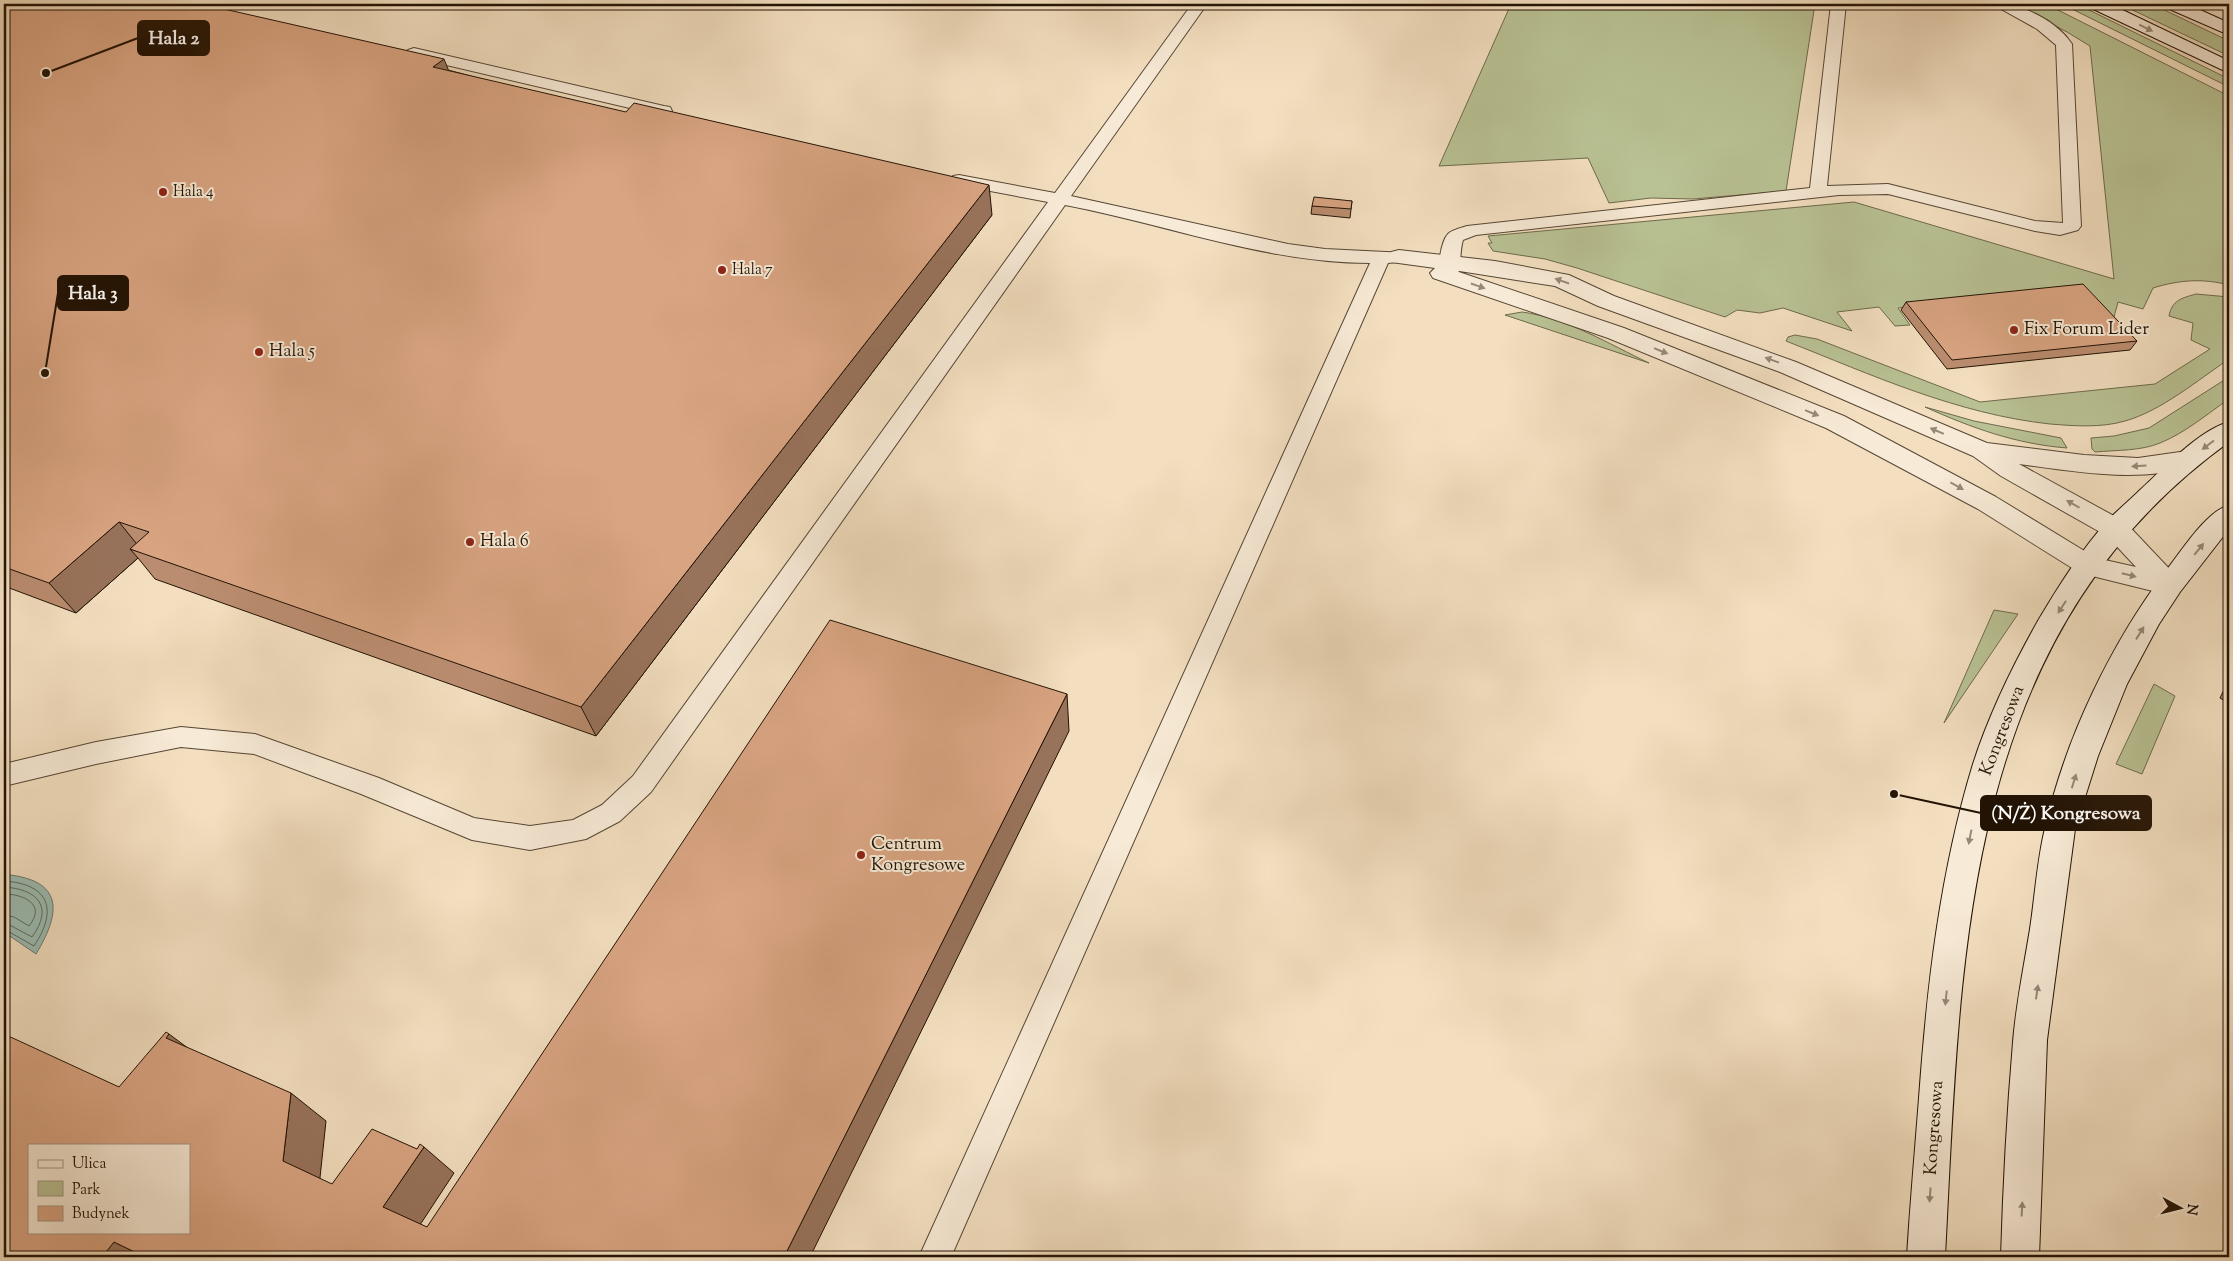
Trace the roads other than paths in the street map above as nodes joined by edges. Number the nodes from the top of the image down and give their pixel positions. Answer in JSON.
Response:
{"nodes":[{"id":1,"x":1199,"y":4,"type":"edge"},
{"id":2,"x":1838,"y":4,"type":"edge"},
{"id":3,"x":2000,"y":4,"type":"edge"},
{"id":4,"x":2097,"y":4,"type":"edge"},
{"id":5,"x":2173,"y":4,"type":"edge"},
{"id":6,"x":2229,"y":30,"type":"edge"},
{"id":7,"x":394,"y":49,"type":"edge"},
{"id":8,"x":2229,"y":68,"type":"edge"},
{"id":9,"x":683,"y":116,"type":"edge"},
{"id":10,"x":944,"y":176,"type":"edge"},
{"id":11,"x":1818,"y":192,"type":"junction"},
{"id":12,"x":1060,"y":198,"type":"junction"},
{"id":13,"x":1390,"y":258,"type":"junction"},
{"id":14,"x":1449,"y":269,"type":"junction"},
{"id":15,"x":2229,"y":430,"type":"edge"},
{"id":16,"x":1982,"y":450,"type":"junction"},
{"id":17,"x":2188,"y":460,"type":"junction"},
{"id":18,"x":2229,"y":514,"type":"edge"},
{"id":19,"x":2116,"y":529,"type":"junction"},
{"id":20,"x":2089,"y":566,"type":"junction"},
{"id":21,"x":2169,"y":585,"type":"junction"},
{"id":22,"x":4,"y":776,"type":"edge"},
{"id":23,"x":935,"y":1257,"type":"edge"},
{"id":24,"x":1926,"y":1257,"type":"edge"},
{"id":25,"x":2020,"y":1257,"type":"edge"}],
"edges":[{"from":1,"to":12,"type":"lane"},
{"from":2,"to":11,"type":"lane"},
{"from":3,"to":11,"type":"lane"},
{"from":4,"to":8,"type":"street","one_way":true},
{"from":5,"to":6,"type":"street"},
{"from":7,"to":9,"type":"lane"},
{"from":10,"to":12,"type":"lane"},
{"from":11,"to":14,"type":"lane"},
{"from":12,"to":13,"type":"lane"},
{"from":12,"to":22,"type":"lane"},
{"from":13,"to":14,"type":"street"},
{"from":13,"to":23,"type":"lane"},
{"from":16,"to":14,"type":"street","one_way":true},
{"from":14,"to":20,"type":"street","one_way":true},
{"from":15,"to":17,"type":"street","name":"Kongresowa","one_way":true},
{"from":17,"to":16,"type":"street","one_way":true},
{"from":19,"to":16,"type":"street","one_way":true},
{"from":17,"to":19,"type":"street","name":"Kongresowa"},
{"from":21,"to":18,"type":"street","one_way":true},
{"from":19,"to":20,"type":"street","name":"Kongresowa"},
{"from":19,"to":21,"type":"street"},
{"from":20,"to":21,"type":"street","one_way":true},
{"from":20,"to":24,"type":"street","name":"Kongresowa","one_way":true},
{"from":25,"to":21,"type":"street","one_way":true}]}
